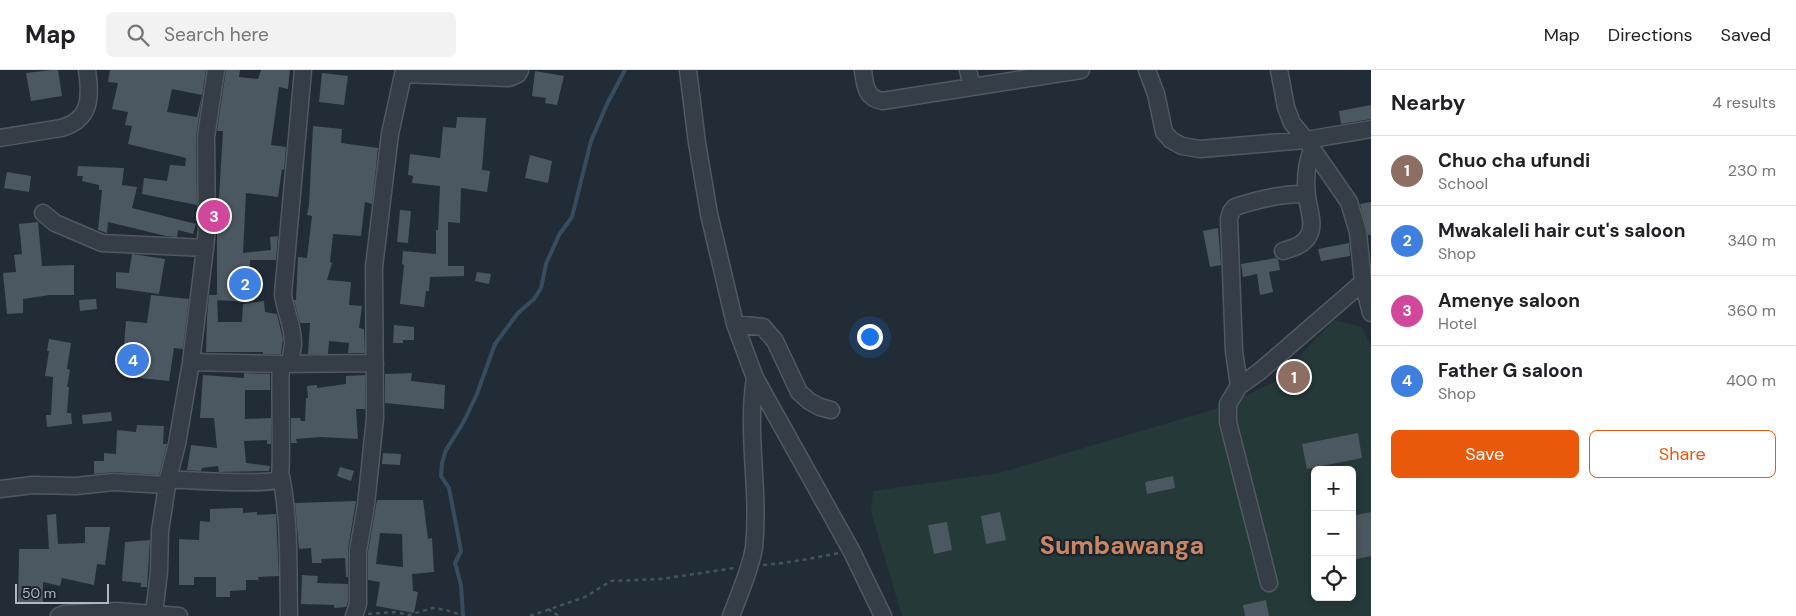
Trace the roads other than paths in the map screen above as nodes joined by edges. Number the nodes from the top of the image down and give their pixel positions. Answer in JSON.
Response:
{"nodes":[{"id":1,"x":87,"y":70,"type":"edge"},
{"id":2,"x":216,"y":70,"type":"edge"},
{"id":3,"x":303,"y":70,"type":"edge"},
{"id":4,"x":520,"y":70,"type":"edge"},
{"id":5,"x":688,"y":70,"type":"edge"},
{"id":6,"x":863,"y":70,"type":"edge"},
{"id":7,"x":968,"y":70,"type":"edge"},
{"id":8,"x":1081,"y":70,"type":"edge"},
{"id":9,"x":1147,"y":70,"type":"edge"},
{"id":10,"x":1279,"y":70,"type":"edge"},
{"id":11,"x":404,"y":72,"type":"edge"},
{"id":12,"x":972,"y":87,"type":"junction"},
{"id":13,"x":1371,"y":129,"type":"edge"},
{"id":14,"x":0,"y":138,"type":"edge"},
{"id":15,"x":1309,"y":145,"type":"junction"},
{"id":16,"x":1307,"y":194,"type":"junction"},
{"id":17,"x":43,"y":213,"type":"dead end"},
{"id":18,"x":205,"y":248,"type":"junction"},
{"id":19,"x":1283,"y":251,"type":"dead end"},
{"id":20,"x":1363,"y":282,"type":"junction"},
{"id":21,"x":1371,"y":313,"type":"edge"},
{"id":22,"x":735,"y":324,"type":"junction"},
{"id":23,"x":191,"y":362,"type":"junction"},
{"id":24,"x":375,"y":363,"type":"junction"},
{"id":25,"x":285,"y":364,"type":"junction"},
{"id":26,"x":754,"y":378,"type":"junction"},
{"id":27,"x":1239,"y":386,"type":"junction"},
{"id":28,"x":831,"y":410,"type":"dead end"},
{"id":29,"x":281,"y":476,"type":"junction"},
{"id":30,"x":168,"y":482,"type":"junction"},
{"id":31,"x":0,"y":489,"type":"edge"},
{"id":32,"x":1269,"y":583,"type":"dead end"},
{"id":33,"x":154,"y":614,"type":"junction"},
{"id":34,"x":59,"y":616,"type":"edge"},
{"id":35,"x":179,"y":616,"type":"edge"},
{"id":36,"x":289,"y":616,"type":"edge"},
{"id":37,"x":354,"y":616,"type":"edge"},
{"id":38,"x":731,"y":616,"type":"edge"},
{"id":39,"x":883,"y":616,"type":"edge"}],
"edges":[{"from":1,"to":14,"type":"street"},
{"from":2,"to":18,"type":"street"},
{"from":3,"to":25,"type":"street"},
{"from":4,"to":11,"type":"street"},
{"from":5,"to":22,"type":"street"},
{"from":6,"to":12,"type":"street"},
{"from":7,"to":12,"type":"street"},
{"from":8,"to":12,"type":"street"},
{"from":9,"to":15,"type":"street"},
{"from":10,"to":15,"type":"street"},
{"from":11,"to":24,"type":"street"},
{"from":13,"to":15,"type":"street"},
{"from":15,"to":16,"type":"street"},
{"from":15,"to":20,"type":"street"},
{"from":16,"to":19,"type":"street"},
{"from":16,"to":27,"type":"street"},
{"from":17,"to":18,"type":"street"},
{"from":18,"to":23,"type":"street"},
{"from":20,"to":21,"type":"street"},
{"from":20,"to":27,"type":"street"},
{"from":22,"to":26,"type":"street"},
{"from":22,"to":28,"type":"street"},
{"from":23,"to":25,"type":"street"},
{"from":23,"to":30,"type":"street"},
{"from":24,"to":25,"type":"street"},
{"from":24,"to":37,"type":"street"},
{"from":25,"to":29,"type":"street"},
{"from":26,"to":38,"type":"street"},
{"from":26,"to":39,"type":"street"},
{"from":27,"to":32,"type":"street"},
{"from":29,"to":30,"type":"street"},
{"from":29,"to":36,"type":"street"},
{"from":30,"to":31,"type":"street"},
{"from":30,"to":33,"type":"street"},
{"from":33,"to":34,"type":"street"},
{"from":33,"to":35,"type":"street"}]}
